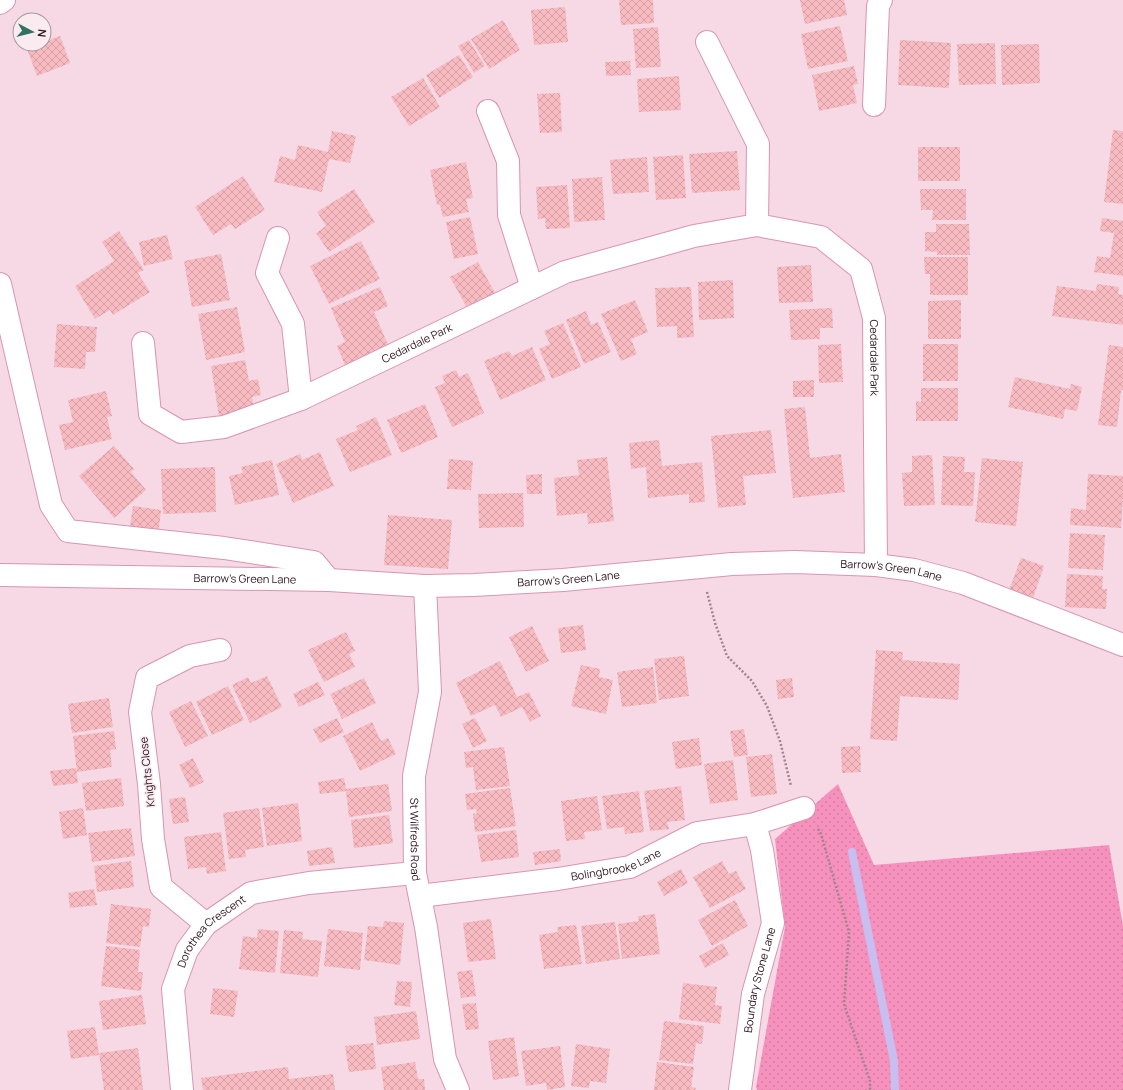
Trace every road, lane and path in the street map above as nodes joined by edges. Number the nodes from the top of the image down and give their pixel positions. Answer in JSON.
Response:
{"nodes":[{"id":1,"x":4,"y":0,"type":"edge"},
{"id":2,"x":881,"y":0,"type":"edge"},
{"id":3,"x":0,"y":3,"type":"edge"},
{"id":4,"x":706,"y":42,"type":"dead end"},
{"id":5,"x":874,"y":106,"type":"dead end"},
{"id":6,"x":488,"y":111,"type":"dead end"},
{"id":7,"x":757,"y":225,"type":"junction"},
{"id":8,"x":278,"y":238,"type":"dead end"},
{"id":9,"x":0,"y":284,"type":"edge"},
{"id":10,"x":532,"y":288,"type":"junction"},
{"id":11,"x":143,"y":343,"type":"dead end"},
{"id":12,"x":301,"y":399,"type":"junction"},
{"id":13,"x":876,"y":565,"type":"junction"},
{"id":14,"x":0,"y":575,"type":"edge"},
{"id":15,"x":329,"y":580,"type":"junction"},
{"id":16,"x":425,"y":586,"type":"junction"},
{"id":17,"x":1123,"y":645,"type":"edge"},
{"id":18,"x":220,"y":650,"type":"dead end"},
{"id":19,"x":804,"y":808,"type":"dead end"},
{"id":20,"x":755,"y":824,"type":"junction"},
{"id":21,"x":415,"y":872,"type":"junction"},
{"id":22,"x":420,"y":896,"type":"junction"},
{"id":23,"x":206,"y":924,"type":"junction"},
{"id":24,"x":182,"y":1090,"type":"edge"},
{"id":25,"x":458,"y":1090,"type":"edge"},
{"id":26,"x":740,"y":1090,"type":"edge"}],
"edges":[{"from":1,"to":3,"type":"street"},
{"from":2,"to":5,"type":"street"},
{"from":4,"to":7,"type":"street"},
{"from":6,"to":10,"type":"street"},
{"from":7,"to":10,"type":"street","name":"Cedardale Park"},
{"from":7,"to":13,"type":"street","name":"Cedardale Park"},
{"from":8,"to":12,"type":"street"},
{"from":9,"to":15,"type":"street"},
{"from":10,"to":12,"type":"street","name":"Cedardale Park"},
{"from":11,"to":12,"type":"street","name":"Cedardale Park"},
{"from":13,"to":16,"type":"street","name":"Barrow's Green Lane"},
{"from":13,"to":17,"type":"street","name":"Barrow's Green Lane"},
{"from":14,"to":15,"type":"street","name":"Barrow's Green Lane"},
{"from":15,"to":16,"type":"street","name":"Barrow's Green Lane"},
{"from":16,"to":21,"type":"street","name":"St Wilfreds Road"},
{"from":18,"to":23,"type":"street","name":"Knights Close"},
{"from":19,"to":20,"type":"street","name":"Bolingbrooke Lane"},
{"from":20,"to":22,"type":"street","name":"Bolingbrooke Lane"},
{"from":20,"to":26,"type":"street","name":"Boundary Stone Lane"},
{"from":21,"to":22,"type":"street","name":"St Wilfreds Road"},
{"from":21,"to":23,"type":"street","name":"Dorothea Crescent"},
{"from":22,"to":25,"type":"street","name":"St Wilfreds Road"},
{"from":23,"to":24,"type":"street","name":"Dorothea Crescent"}]}
